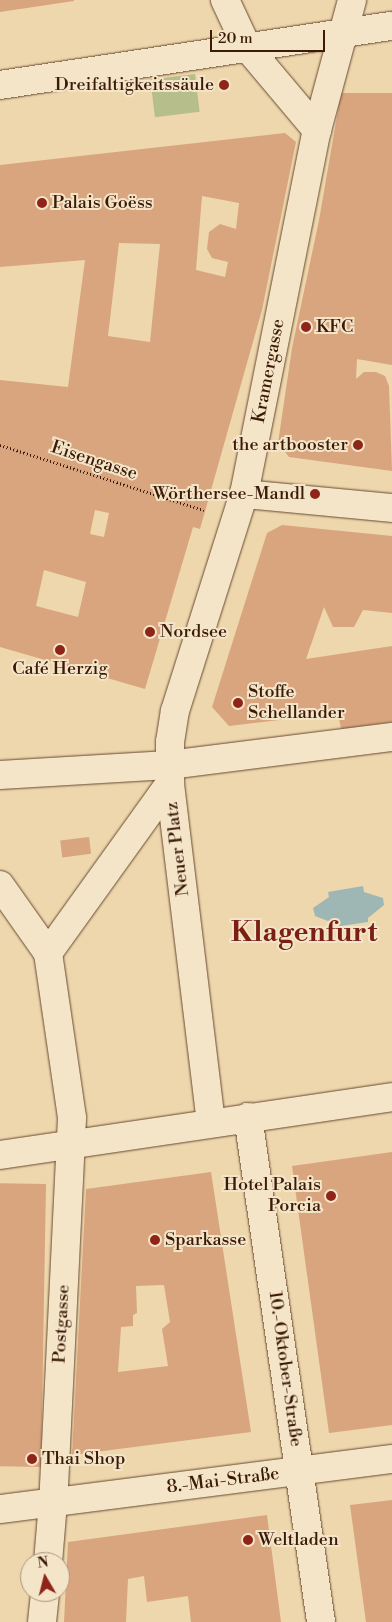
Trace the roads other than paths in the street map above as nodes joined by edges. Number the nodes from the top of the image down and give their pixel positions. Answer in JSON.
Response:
{"nodes":[{"id":1,"x":225,"y":0,"type":"edge"},
{"id":2,"x":352,"y":0,"type":"edge"},
{"id":3,"x":392,"y":26,"type":"edge"},
{"id":4,"x":344,"y":34,"type":"junction"},
{"id":5,"x":247,"y":47,"type":"junction"},
{"id":6,"x":0,"y":85,"type":"edge"},
{"id":7,"x":317,"y":130,"type":"junction"},
{"id":8,"x":244,"y":494,"type":"junction"},
{"id":9,"x":392,"y":508,"type":"edge"},
{"id":10,"x":392,"y":737,"type":"edge"},
{"id":11,"x":170,"y":774,"type":"junction"},
{"id":12,"x":0,"y":775,"type":"edge"},
{"id":13,"x":0,"y":885,"type":"edge"},
{"id":14,"x":48,"y":953,"type":"junction"},
{"id":15,"x":392,"y":1097,"type":"edge"},
{"id":16,"x":248,"y":1117,"type":"junction"},
{"id":17,"x":211,"y":1123,"type":"junction"},
{"id":18,"x":70,"y":1144,"type":"junction"},
{"id":19,"x":0,"y":1155,"type":"edge"},
{"id":20,"x":392,"y":1459,"type":"edge"},
{"id":21,"x":300,"y":1472,"type":"junction"},
{"id":22,"x":53,"y":1503,"type":"junction"},
{"id":23,"x":0,"y":1509,"type":"edge"},
{"id":24,"x":49,"y":1552,"type":"edge"},
{"id":25,"x":44,"y":1602,"type":"edge"},
{"id":26,"x":42,"y":1622,"type":"edge"},
{"id":27,"x":321,"y":1622,"type":"edge"}],
"edges":[{"from":1,"to":5,"type":"street"},
{"from":2,"to":4,"type":"street","name":"Kramergasse"},
{"from":3,"to":4,"type":"street"},
{"from":4,"to":5,"type":"street"},
{"from":4,"to":7,"type":"street","name":"Kramergasse"},
{"from":5,"to":6,"type":"street"},
{"from":5,"to":7,"type":"street"},
{"from":7,"to":8,"type":"street","name":"Kramergasse"},
{"from":8,"to":9,"type":"street"},
{"from":8,"to":11,"type":"street","name":"Kramergasse"},
{"from":10,"to":11,"type":"street"},
{"from":11,"to":12,"type":"street"},
{"from":11,"to":14,"type":"street","name":"Neuer Platz"},
{"from":11,"to":17,"type":"street","name":"Neuer Platz"},
{"from":13,"to":14,"type":"street"},
{"from":14,"to":18,"type":"street","name":"Postgasse"},
{"from":15,"to":16,"type":"street"},
{"from":16,"to":17,"type":"street"},
{"from":16,"to":21,"type":"street","name":"10.-Oktober-Straße"},
{"from":17,"to":18,"type":"street"},
{"from":18,"to":19,"type":"street"},
{"from":18,"to":22,"type":"street","name":"Postgasse"},
{"from":20,"to":21,"type":"street","name":"8.-Mai-Straße"},
{"from":21,"to":22,"type":"street","name":"8.-Mai-Straße"},
{"from":21,"to":27,"type":"street","name":"10.-Oktober-Straße"},
{"from":22,"to":23,"type":"street","name":"8.-Mai-Straße"},
{"from":22,"to":24,"type":"street","name":"Postgasse"},
{"from":25,"to":26,"type":"street"}]}
